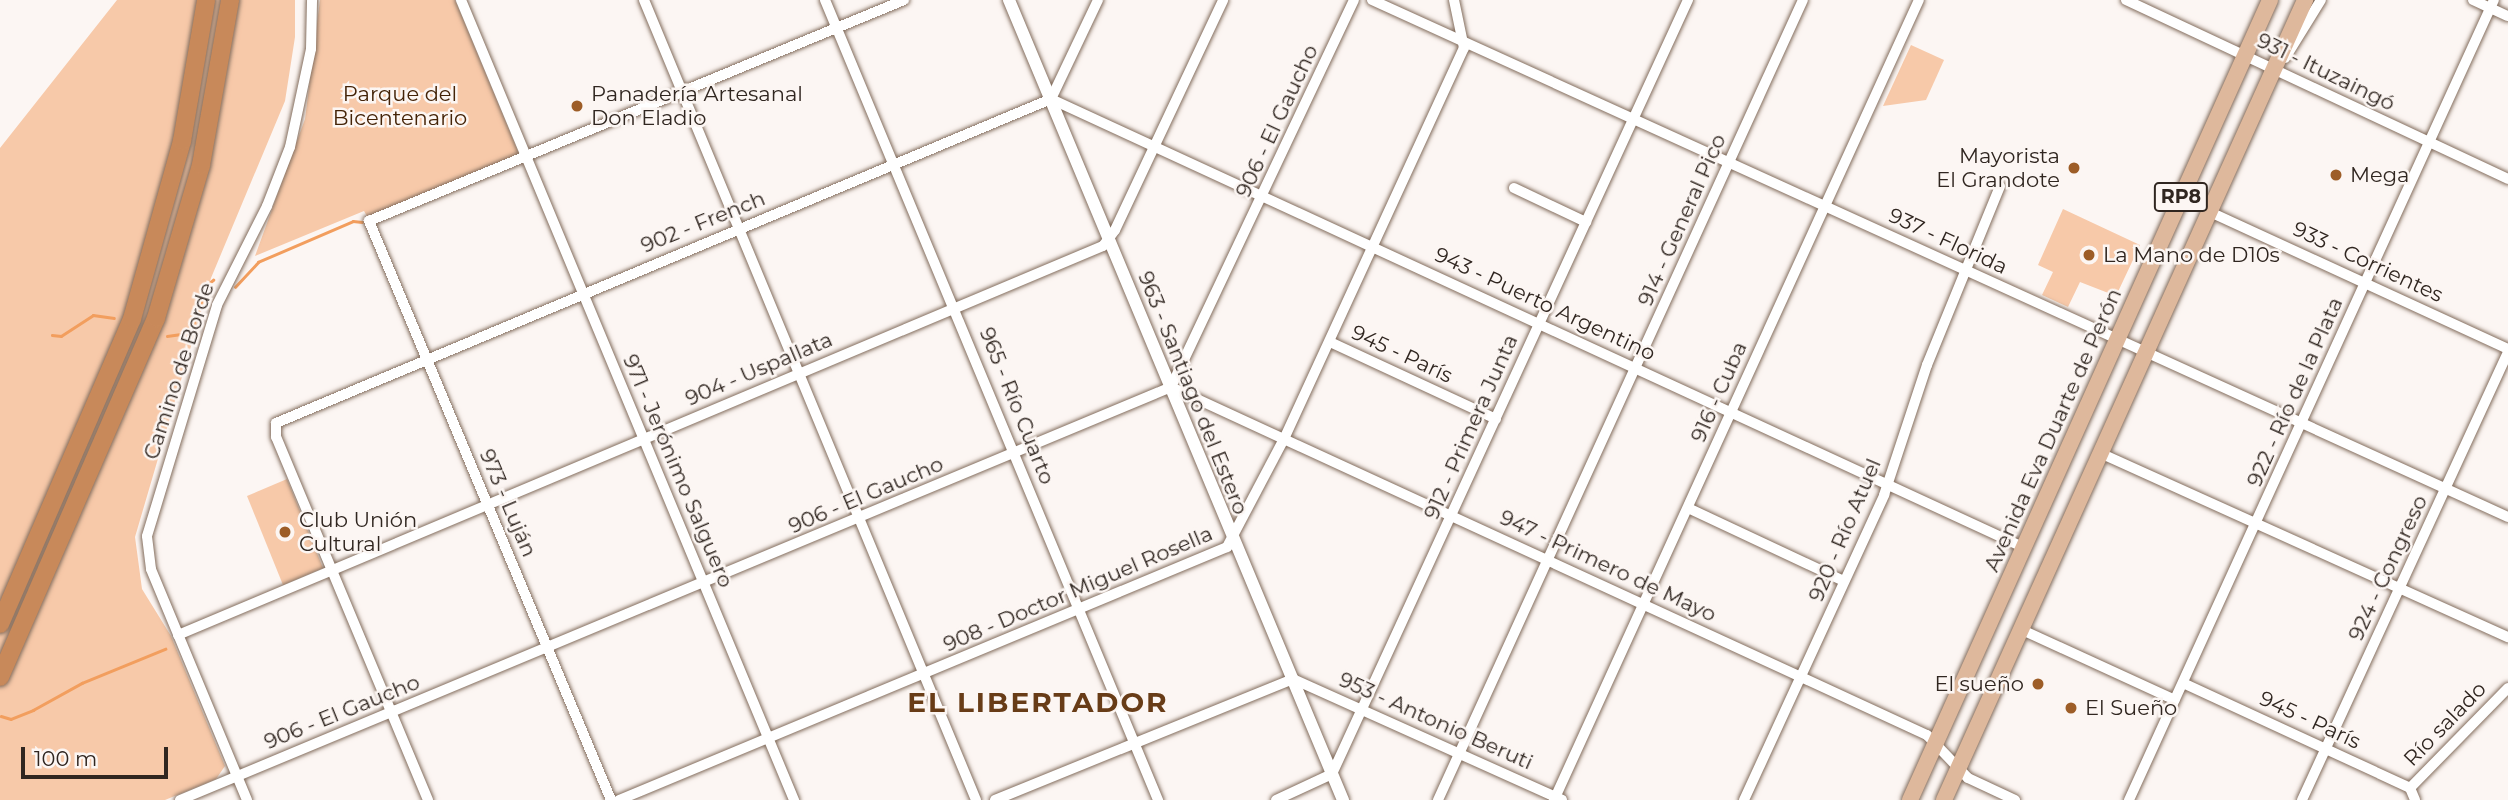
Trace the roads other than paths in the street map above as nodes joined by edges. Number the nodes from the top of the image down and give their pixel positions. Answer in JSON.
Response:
{"nodes":[{"id":1,"x":206,"y":0,"type":"edge"},
{"id":2,"x":230,"y":0,"type":"edge"},
{"id":3,"x":312,"y":0,"type":"edge"},
{"id":4,"x":461,"y":0,"type":"edge"},
{"id":5,"x":644,"y":0,"type":"edge"},
{"id":6,"x":825,"y":0,"type":"edge"},
{"id":7,"x":904,"y":0,"type":"edge"},
{"id":8,"x":1009,"y":0,"type":"edge"},
{"id":9,"x":1098,"y":0,"type":"edge"},
{"id":10,"x":1223,"y":0,"type":"edge"},
{"id":11,"x":1354,"y":0,"type":"edge"},
{"id":12,"x":1372,"y":0,"type":"edge"},
{"id":13,"x":1454,"y":0,"type":"edge"},
{"id":14,"x":1688,"y":0,"type":"edge"},
{"id":15,"x":1803,"y":0,"type":"edge"},
{"id":16,"x":1919,"y":0,"type":"edge"},
{"id":17,"x":2126,"y":0,"type":"edge"},
{"id":18,"x":2272,"y":0,"type":"edge"},
{"id":19,"x":2305,"y":0,"type":"edge"},
{"id":20,"x":2321,"y":0,"type":"edge"},
{"id":21,"x":2473,"y":0,"type":"edge"},
{"id":22,"x":2492,"y":4,"type":"edge"},
{"id":23,"x":2508,"y":16,"type":"edge"},
{"id":24,"x":837,"y":27,"type":"junction"},
{"id":25,"x":1465,"y":43,"type":"junction"},
{"id":26,"x":2248,"y":56,"type":"junction"},
{"id":27,"x":2274,"y":72,"type":"junction"},
{"id":28,"x":682,"y":91,"type":"junction"},
{"id":29,"x":1051,"y":99,"type":"junction"},
{"id":30,"x":1634,"y":118,"type":"junction"},
{"id":31,"x":2428,"y":142,"type":"junction"},
{"id":32,"x":1155,"y":147,"type":"junction"},
{"id":33,"x":526,"y":158,"type":"junction"},
{"id":34,"x":1729,"y":162,"type":"junction"},
{"id":35,"x":894,"y":165,"type":"junction"},
{"id":36,"x":2508,"y":179,"type":"edge"},
{"id":37,"x":2000,"y":186,"type":"dead end"},
{"id":38,"x":1514,"y":188,"type":"dead end"},
{"id":39,"x":1263,"y":197,"type":"junction"},
{"id":40,"x":1824,"y":206,"type":"junction"},
{"id":41,"x":2210,"y":212,"type":"junction"},
{"id":42,"x":1586,"y":222,"type":"junction"},
{"id":43,"x":739,"y":227,"type":"junction"},
{"id":44,"x":1109,"y":240,"type":"junction"},
{"id":45,"x":1373,"y":247,"type":"junction"},
{"id":46,"x":1968,"y":271,"type":"junction"},
{"id":47,"x":2366,"y":282,"type":"junction"},
{"id":48,"x":582,"y":293,"type":"junction"},
{"id":49,"x":956,"y":307,"type":"junction"},
{"id":50,"x":1539,"y":322,"type":"junction"},
{"id":51,"x":2117,"y":340,"type":"junction"},
{"id":52,"x":1330,"y":342,"type":"junction"},
{"id":53,"x":2508,"y":351,"type":"edge"},
{"id":54,"x":2145,"y":353,"type":"junction"},
{"id":55,"x":427,"y":358,"type":"junction"},
{"id":56,"x":1636,"y":368,"type":"junction"},
{"id":57,"x":799,"y":374,"type":"junction"},
{"id":58,"x":1171,"y":387,"type":"junction"},
{"id":59,"x":1732,"y":411,"type":"junction"},
{"id":60,"x":1496,"y":419,"type":"junction"},
{"id":61,"x":2301,"y":424,"type":"junction"},
{"id":62,"x":644,"y":439,"type":"junction"},
{"id":63,"x":1284,"y":439,"type":"junction"},
{"id":64,"x":1015,"y":453,"type":"junction"},
{"id":65,"x":2100,"y":453,"type":"junction"},
{"id":66,"x":1889,"y":484,"type":"junction"},
{"id":67,"x":2446,"y":488,"type":"junction"},
{"id":68,"x":487,"y":503,"type":"junction"},
{"id":69,"x":1688,"y":508,"type":"junction"},
{"id":70,"x":1452,"y":516,"type":"junction"},
{"id":71,"x":2508,"y":517,"type":"edge"},
{"id":72,"x":859,"y":519,"type":"junction"},
{"id":73,"x":2257,"y":524,"type":"junction"},
{"id":74,"x":1234,"y":540,"type":"junction"},
{"id":75,"x":2023,"y":547,"type":"junction"},
{"id":76,"x":1547,"y":559,"type":"junction"},
{"id":77,"x":333,"y":569,"type":"junction"},
{"id":78,"x":1844,"y":581,"type":"junction"},
{"id":79,"x":703,"y":583,"type":"junction"},
{"id":80,"x":2400,"y":589,"type":"junction"},
{"id":81,"x":1644,"y":604,"type":"junction"},
{"id":82,"x":1080,"y":609,"type":"junction"},
{"id":83,"x":0,"y":624,"type":"edge"},
{"id":84,"x":2020,"y":629,"type":"junction"},
{"id":85,"x":178,"y":635,"type":"junction"},
{"id":86,"x":2508,"y":637,"type":"edge"},
{"id":87,"x":548,"y":648,"type":"junction"},
{"id":88,"x":925,"y":675,"type":"junction"},
{"id":89,"x":1801,"y":676,"type":"junction"},
{"id":90,"x":0,"y":677,"type":"edge"},
{"id":91,"x":1293,"y":679,"type":"junction"},
{"id":92,"x":2183,"y":683,"type":"junction"},
{"id":93,"x":2508,"y":688,"type":"edge"},
{"id":94,"x":2175,"y":699,"type":"junction"},
{"id":95,"x":1362,"y":709,"type":"junction"},
{"id":96,"x":391,"y":712,"type":"junction"},
{"id":97,"x":769,"y":738,"type":"junction"},
{"id":98,"x":1133,"y":741,"type":"junction"},
{"id":99,"x":1936,"y":742,"type":"junction"},
{"id":100,"x":2325,"y":748,"type":"junction"},
{"id":101,"x":1459,"y":753,"type":"junction"},
{"id":102,"x":1957,"y":770,"type":"junction"},
{"id":103,"x":1332,"y":774,"type":"junction"},
{"id":104,"x":237,"y":776,"type":"junction"},
{"id":105,"x":2410,"y":788,"type":"junction"},
{"id":106,"x":1557,"y":799,"type":"edge"},
{"id":107,"x":180,"y":800,"type":"edge"},
{"id":108,"x":247,"y":800,"type":"edge"},
{"id":109,"x":428,"y":800,"type":"edge"},
{"id":110,"x":611,"y":800,"type":"edge"},
{"id":111,"x":619,"y":800,"type":"edge"},
{"id":112,"x":794,"y":800,"type":"edge"},
{"id":113,"x":976,"y":800,"type":"edge"},
{"id":114,"x":995,"y":800,"type":"edge"},
{"id":115,"x":1158,"y":800,"type":"edge"},
{"id":116,"x":1276,"y":800,"type":"edge"},
{"id":117,"x":1343,"y":800,"type":"edge"},
{"id":118,"x":1438,"y":800,"type":"edge"},
{"id":119,"x":1744,"y":800,"type":"edge"},
{"id":120,"x":1910,"y":800,"type":"edge"},
{"id":121,"x":1944,"y":800,"type":"edge"},
{"id":122,"x":2015,"y":800,"type":"edge"},
{"id":123,"x":2129,"y":800,"type":"edge"},
{"id":124,"x":2302,"y":800,"type":"edge"},
{"id":125,"x":2414,"y":800,"type":"edge"}],
"edges":[{"from":1,"to":83,"type":"highway"},
{"from":2,"to":90,"type":"highway"},
{"from":3,"to":85,"type":"street","name":"Camino de Borde"},
{"from":4,"to":33,"type":"street","name":"971 - Jerónimo Salguero"},
{"from":5,"to":28,"type":"street"},
{"from":6,"to":24,"type":"street","name":"965 - Río Cuarto"},
{"from":7,"to":24,"type":"street"},
{"from":8,"to":29,"type":"street","name":"963 - Santiago del Estero"},
{"from":9,"to":29,"type":"street"},
{"from":10,"to":32,"type":"street"},
{"from":11,"to":39,"type":"street","name":"906 - El Gaucho"},
{"from":12,"to":25,"type":"street","name":"937 - Florida"},
{"from":13,"to":25,"type":"street"},
{"from":14,"to":30,"type":"street","name":"912 - Primera Junta"},
{"from":15,"to":34,"type":"street","name":"914 - General Pico"},
{"from":16,"to":40,"type":"street","name":"916 - Cuba"},
{"from":17,"to":26,"type":"street","name":"931 - Ituzaingó"},
{"from":18,"to":26,"type":"main road","name":"Avenida Eva Duarte de Perón"},
{"from":19,"to":27,"type":"main road","number":"RP8"},
{"from":20,"to":27,"type":"street"},
{"from":21,"to":22,"type":"street"},
{"from":22,"to":23,"type":"street"},
{"from":22,"to":31,"type":"street","name":"922 - Río de la Plata"},
{"from":24,"to":28,"type":"street"},
{"from":24,"to":35,"type":"street","name":"965 - Río Cuarto"},
{"from":25,"to":30,"type":"street","name":"937 - Florida"},
{"from":25,"to":45,"type":"street","name":"908 - Doctor Miguel Rosella"},
{"from":26,"to":27,"type":"street","name":"931 - Ituzaingó"},
{"from":26,"to":51,"type":"main road","name":"Avenida Eva Duarte de Perón","number":"RP8"},
{"from":27,"to":31,"type":"street","name":"931 - Ituzaingó"},
{"from":27,"to":41,"type":"main road","number":"RP8"},
{"from":28,"to":33,"type":"street"},
{"from":28,"to":43,"type":"street"},
{"from":29,"to":32,"type":"street","name":"943 - Puerto Argentino"},
{"from":29,"to":35,"type":"street","name":"902 - French"},
{"from":29,"to":44,"type":"street","name":"963 - Santiago del Estero"},
{"from":30,"to":34,"type":"street","name":"937 - Florida"},
{"from":30,"to":42,"type":"street","name":"912 - Primera Junta"},
{"from":31,"to":36,"type":"street","name":"931 - Ituzaingó"},
{"from":31,"to":47,"type":"street","name":"922 - Río de la Plata"},
{"from":32,"to":39,"type":"street","name":"943 - Puerto Argentino"},
{"from":32,"to":44,"type":"street"},
{"from":33,"to":48,"type":"street","name":"971 - Jerónimo Salguero"},
{"from":33,"to":55,"type":"street","name":"973 - Luján"},
{"from":34,"to":40,"type":"street","name":"937 - Florida"},
{"from":34,"to":56,"type":"street","name":"914 - General Pico"},
{"from":35,"to":43,"type":"street","name":"902 - French"},
{"from":35,"to":49,"type":"street","name":"965 - Río Cuarto"},
{"from":37,"to":46,"type":"street","name":"920 - Río Atuel"},
{"from":38,"to":42,"type":"street"},
{"from":39,"to":45,"type":"street","name":"943 - Puerto Argentino"},
{"from":39,"to":58,"type":"street","name":"906 - El Gaucho"},
{"from":40,"to":46,"type":"street","name":"937 - Florida"},
{"from":40,"to":59,"type":"street","name":"916 - Cuba"},
{"from":41,"to":47,"type":"street","name":"933 - Corrientes"},
{"from":41,"to":54,"type":"main road","number":"RP8"},
{"from":42,"to":50,"type":"street","name":"912 - Primera Junta"},
{"from":43,"to":48,"type":"street","name":"902 - French"},
{"from":43,"to":57,"type":"street"},
{"from":44,"to":49,"type":"street","name":"904 - Uspallata"},
{"from":44,"to":58,"type":"street","name":"963 - Santiago del Estero"},
{"from":45,"to":50,"type":"street","name":"943 - Puerto Argentino"},
{"from":45,"to":52,"type":"street","name":"908 - Doctor Miguel Rosella"},
{"from":46,"to":51,"type":"street","name":"937 - Florida"},
{"from":46,"to":66,"type":"street","name":"920 - Río Atuel"},
{"from":47,"to":53,"type":"street","name":"933 - Corrientes"},
{"from":47,"to":61,"type":"street","name":"922 - Río de la Plata"},
{"from":48,"to":55,"type":"street","name":"902 - French"},
{"from":48,"to":62,"type":"street","name":"971 - Jerónimo Salguero"},
{"from":49,"to":57,"type":"street","name":"904 - Uspallata"},
{"from":49,"to":64,"type":"street","name":"965 - Río Cuarto"},
{"from":50,"to":56,"type":"street","name":"943 - Puerto Argentino"},
{"from":50,"to":60,"type":"street","name":"912 - Primera Junta"},
{"from":51,"to":54,"type":"street","name":"937 - Florida"},
{"from":51,"to":75,"type":"main road","name":"Avenida Eva Duarte de Perón","number":"RP8"},
{"from":52,"to":60,"type":"street","name":"945 - París"},
{"from":52,"to":63,"type":"street","name":"908 - Doctor Miguel Rosella"},
{"from":53,"to":67,"type":"street","name":"924 - Congreso"},
{"from":54,"to":61,"type":"street","name":"937 - Florida"},
{"from":54,"to":65,"type":"main road","number":"RP8"},
{"from":55,"to":68,"type":"street","name":"973 - Luján"},
{"from":55,"to":77,"type":"street","name":"902 - French"},
{"from":56,"to":59,"type":"street","name":"943 - Puerto Argentino"},
{"from":56,"to":76,"type":"street","name":"914 - General Pico"},
{"from":57,"to":62,"type":"street","name":"904 - Uspallata"},
{"from":57,"to":72,"type":"street"},
{"from":58,"to":63,"type":"street","name":"947 - Primero de Mayo"},
{"from":58,"to":64,"type":"street","name":"906 - El Gaucho"},
{"from":58,"to":74,"type":"street","name":"963 - Santiago del Estero"},
{"from":59,"to":66,"type":"street","name":"943 - Puerto Argentino"},
{"from":59,"to":69,"type":"street","name":"916 - Cuba"},
{"from":60,"to":70,"type":"street","name":"912 - Primera Junta"},
{"from":61,"to":67,"type":"street","name":"937 - Florida"},
{"from":61,"to":73,"type":"street","name":"922 - Río de la Plata"},
{"from":62,"to":68,"type":"street","name":"904 - Uspallata"},
{"from":62,"to":79,"type":"street","name":"971 - Jerónimo Salguero"},
{"from":63,"to":70,"type":"street","name":"947 - Primero de Mayo"},
{"from":63,"to":74,"type":"street","name":"908 - Doctor Miguel Rosella"},
{"from":64,"to":72,"type":"street","name":"906 - El Gaucho"},
{"from":64,"to":82,"type":"street","name":"965 - Río Cuarto"},
{"from":65,"to":73,"type":"street"},
{"from":65,"to":84,"type":"main road","number":"RP8"},
{"from":66,"to":75,"type":"street","name":"943 - Puerto Argentino"},
{"from":66,"to":78,"type":"street","name":"920 - Río Atuel"},
{"from":67,"to":71,"type":"street","name":"937 - Florida"},
{"from":67,"to":80,"type":"street","name":"924 - Congreso"},
{"from":68,"to":77,"type":"street","name":"904 - Uspallata"},
{"from":68,"to":87,"type":"street","name":"973 - Luján"},
{"from":69,"to":78,"type":"street"},
{"from":69,"to":81,"type":"street","name":"916 - Cuba"},
{"from":70,"to":76,"type":"street","name":"947 - Primero de Mayo"},
{"from":70,"to":95,"type":"street","name":"912 - Primera Junta"},
{"from":72,"to":79,"type":"street","name":"906 - El Gaucho"},
{"from":72,"to":88,"type":"street"},
{"from":73,"to":80,"type":"street"},
{"from":73,"to":92,"type":"street","name":"922 - Río de la Plata"},
{"from":74,"to":82,"type":"street","name":"908 - Doctor Miguel Rosella"},
{"from":74,"to":91,"type":"street","name":"963 - Santiago del Estero"},
{"from":75,"to":99,"type":"main road","name":"Avenida Eva Duarte de Perón","number":"RP8"},
{"from":76,"to":81,"type":"street","name":"947 - Primero de Mayo"},
{"from":76,"to":101,"type":"street","name":"914 - General Pico"},
{"from":77,"to":85,"type":"street","name":"904 - Uspallata"},
{"from":77,"to":96,"type":"street"},
{"from":78,"to":89,"type":"street","name":"920 - Río Atuel"},
{"from":79,"to":87,"type":"street","name":"906 - El Gaucho"},
{"from":79,"to":97,"type":"street","name":"971 - Jerónimo Salguero"},
{"from":80,"to":86,"type":"street"},
{"from":80,"to":100,"type":"street","name":"924 - Congreso"},
{"from":81,"to":89,"type":"street","name":"947 - Primero de Mayo"},
{"from":81,"to":106,"type":"street","name":"916 - Cuba"},
{"from":82,"to":88,"type":"street","name":"908 - Doctor Miguel Rosella"},
{"from":82,"to":98,"type":"street","name":"965 - Río Cuarto"},
{"from":84,"to":94,"type":"street"},
{"from":84,"to":102,"type":"main road","number":"RP8"},
{"from":85,"to":104,"type":"street","name":"Camino de Borde"},
{"from":87,"to":96,"type":"street","name":"906 - El Gaucho"},
{"from":87,"to":110,"type":"street","name":"973 - Luján"},
{"from":88,"to":97,"type":"street","name":"908 - Doctor Miguel Rosella"},
{"from":88,"to":113,"type":"street"},
{"from":89,"to":99,"type":"street","name":"947 - Primero de Mayo"},
{"from":89,"to":119,"type":"street","name":"920 - Río Atuel"},
{"from":91,"to":95,"type":"street","name":"953 - Antonio Beruti"},
{"from":91,"to":98,"type":"street"},
{"from":91,"to":103,"type":"street","name":"963 - Santiago del Estero"},
{"from":92,"to":94,"type":"street","name":"922 - Río de la Plata"},
{"from":92,"to":100,"type":"street","name":"945 - París"},
{"from":93,"to":105,"type":"street","name":"Río salado"},
{"from":94,"to":123,"type":"street","name":"922 - Río de la Plata"},
{"from":95,"to":101,"type":"street","name":"953 - Antonio Beruti"},
{"from":95,"to":103,"type":"street","name":"912 - Primera Junta"},
{"from":96,"to":104,"type":"street","name":"906 - El Gaucho"},
{"from":96,"to":109,"type":"street"},
{"from":97,"to":111,"type":"street","name":"908 - Doctor Miguel Rosella"},
{"from":97,"to":112,"type":"street","name":"971 - Jerónimo Salguero"},
{"from":98,"to":114,"type":"street"},
{"from":98,"to":115,"type":"street","name":"965 - Río Cuarto"},
{"from":99,"to":102,"type":"street","name":"947 - Primero de Mayo"},
{"from":99,"to":120,"type":"main road","name":"Avenida Eva Duarte de Perón","number":"RP8"},
{"from":100,"to":105,"type":"street","name":"945 - París"},
{"from":100,"to":124,"type":"street","name":"924 - Congreso"},
{"from":101,"to":106,"type":"street","name":"953 - Antonio Beruti"},
{"from":101,"to":118,"type":"street","name":"914 - General Pico"},
{"from":102,"to":121,"type":"main road","number":"RP8"},
{"from":102,"to":122,"type":"street","name":"947 - Primero de Mayo"},
{"from":103,"to":116,"type":"street"},
{"from":103,"to":117,"type":"street","name":"963 - Santiago del Estero"},
{"from":104,"to":107,"type":"street","name":"906 - El Gaucho"},
{"from":104,"to":108,"type":"street","name":"Camino de Borde"},
{"from":105,"to":125,"type":"street"}]}
